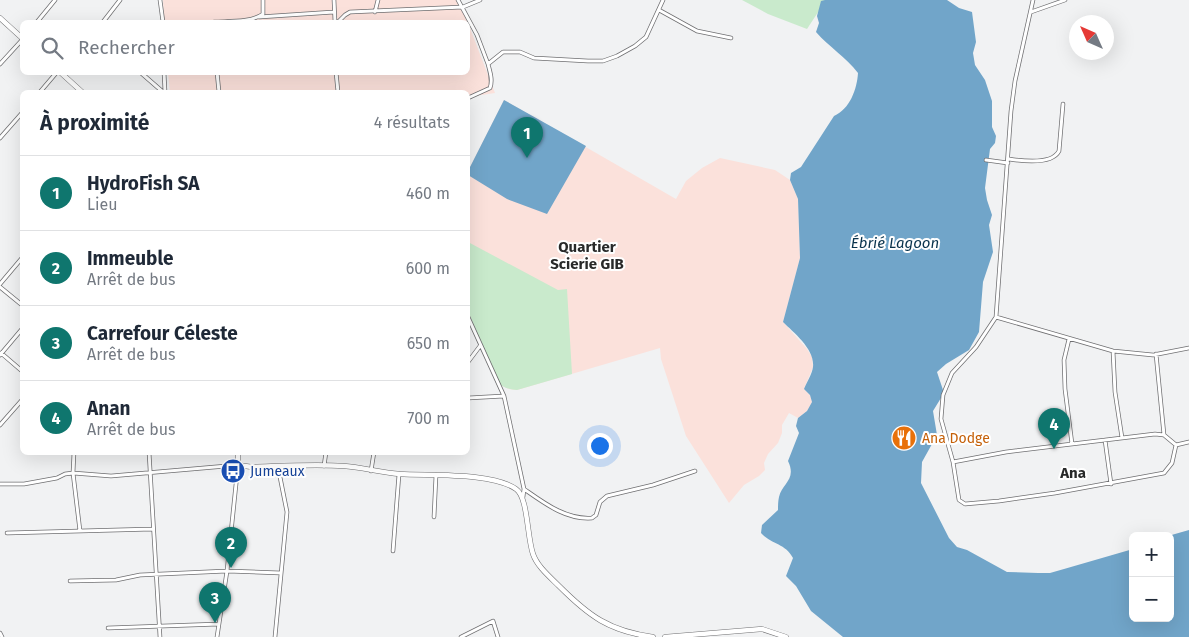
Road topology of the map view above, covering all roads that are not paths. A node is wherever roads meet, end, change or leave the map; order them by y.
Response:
1 (54, 0) edge
2 (120, 0) edge
3 (160, 0) edge
4 (263, 0) edge
5 (334, 0) edge
6 (378, 0) edge
7 (458, 0) edge
8 (480, 0) edge
9 (663, 0) edge
10 (1033, 0) edge
11 (1065, 0) edge
12 (463, 7) junction
13 (659, 10) junction
14 (334, 12) junction
15 (375, 12) junction
16 (1031, 12) junction
17 (259, 17) junction
18 (0, 18) edge
19 (39, 20) edge
20 (105, 20) edge
21 (163, 20) edge
22 (250, 20) edge
23 (336, 20) edge
24 (339, 20) edge
25 (470, 20) edge
26 (470, 21) edge
27 (20, 37) edge
28 (731, 38) dead end
29 (20, 41) edge
30 (0, 64) edge
31 (488, 64) junction
32 (55, 75) edge
33 (62, 75) edge
34 (144, 75) edge
35 (164, 75) edge
36 (217, 75) edge
37 (336, 75) edge
38 (42, 90) edge
39 (80, 90) edge
40 (162, 90) edge
41 (164, 90) edge
42 (219, 90) edge
43 (338, 90) edge
44 (470, 97) edge
45 (1063, 104) dead end
46 (20, 115) edge
47 (0, 138) edge
48 (986, 160) dead end
49 (1008, 161) junction
50 (20, 261) edge
51 (0, 286) edge
52 (20, 304) edge
53 (996, 317) junction
54 (470, 322) edge
55 (20, 331) edge
56 (1069, 339) junction
57 (480, 346) junction
58 (1189, 348) edge
59 (1113, 351) junction
60 (1, 354) edge
61 (1156, 354) junction
62 (470, 359) edge
63 (20, 369) edge
64 (504, 396) junction
65 (470, 398) edge
66 (20, 402) edge
67 (0, 425) edge
68 (1164, 436) junction
69 (1122, 438) junction
70 (1104, 440) junction
71 (1189, 442) edge
72 (1072, 444) junction
73 (1176, 445) junction
74 (74, 455) edge
75 (149, 455) edge
76 (238, 455) edge
77 (326, 455) edge
78 (374, 455) edge
79 (953, 462) junction
80 (238, 465) junction
81 (324, 466) junction
82 (278, 467) junction
83 (371, 471) junction
84 (695, 471) dead end
85 (73, 472) junction
86 (151, 472) junction
87 (398, 474) junction
88 (436, 475) junction
89 (0, 484) edge
90 (1111, 484) junction
91 (524, 489) junction
92 (522, 497) junction
93 (434, 517) dead end
94 (153, 529) junction
95 (80, 531) junction
96 (7, 533) dead end
97 (393, 551) dead end
98 (227, 571) junction
99 (281, 573) junction
100 (156, 575) junction
101 (70, 581) dead end
102 (219, 624) junction
103 (160, 625) junction
104 (108, 628) dead end
105 (471, 632) junction
106 (0, 633) edge
107 (2, 637) edge
108 (160, 637) edge
109 (217, 637) edge
110 (275, 637) edge
111 (461, 637) edge
112 (473, 637) edge
113 (498, 637) edge
114 (653, 637) edge
115 (665, 637) edge
116 (786, 637) edge

1 - 19 street
2 - 20 street
3 - 21 street
4 - 17 street
5 - 14 street
6 - 15 street
7 - 12 street
8 - 12 street
9 - 13 street
10 - 16 street
11 - 16 street
12 - 15 street
12 - 25 street
13 - 28 street
13 - 31 street
14 - 17 street
14 - 23 street
15 - 24 street
16 - 49 street
17 - 22 street
18 - 27 street
26 - 31 street
29 - 30 street
31 - 44 street
32 - 38 street
33 - 39 street
34 - 40 street
35 - 41 street
36 - 42 street
37 - 43 street
45 - 49 street
46 - 47 street
48 - 49 street
49 - 53 street
50 - 51 street
51 - 52 street
53 - 56 street
53 - 79 street
54 - 57 street
55 - 60 street
56 - 59 street
56 - 72 street
57 - 62 street
57 - 64 street
58 - 61 street
59 - 61 street
59 - 69 street
60 - 63 street
61 - 68 street
64 - 65 street
64 - 91 street
66 - 67 street
68 - 69 street
68 - 73 street
69 - 70 street
70 - 72 street
70 - 90 street
71 - 73 street
72 - 79 street
73 - 90 street
74 - 85 street
75 - 86 street
76 - 80 street
77 - 81 street
78 - 83 street
79 - 90 street
80 - 82 street
80 - 86 street
80 - 98 street
81 - 82 street
81 - 83 street
82 - 99 street
83 - 87 street
84 - 91 street
85 - 86 street
85 - 89 street
85 - 95 street
86 - 94 street
87 - 88 street
87 - 97 street
88 - 92 street
88 - 93 street
91 - 92 street
92 - 114 street
94 - 95 street
94 - 100 street
95 - 96 street
98 - 99 street
98 - 100 street
98 - 102 street
99 - 110 street
100 - 101 street
100 - 103 street
102 - 103 street
102 - 109 street
103 - 104 street
103 - 108 street
105 - 111 street
105 - 112 street
105 - 113 street
106 - 107 street
115 - 116 street

